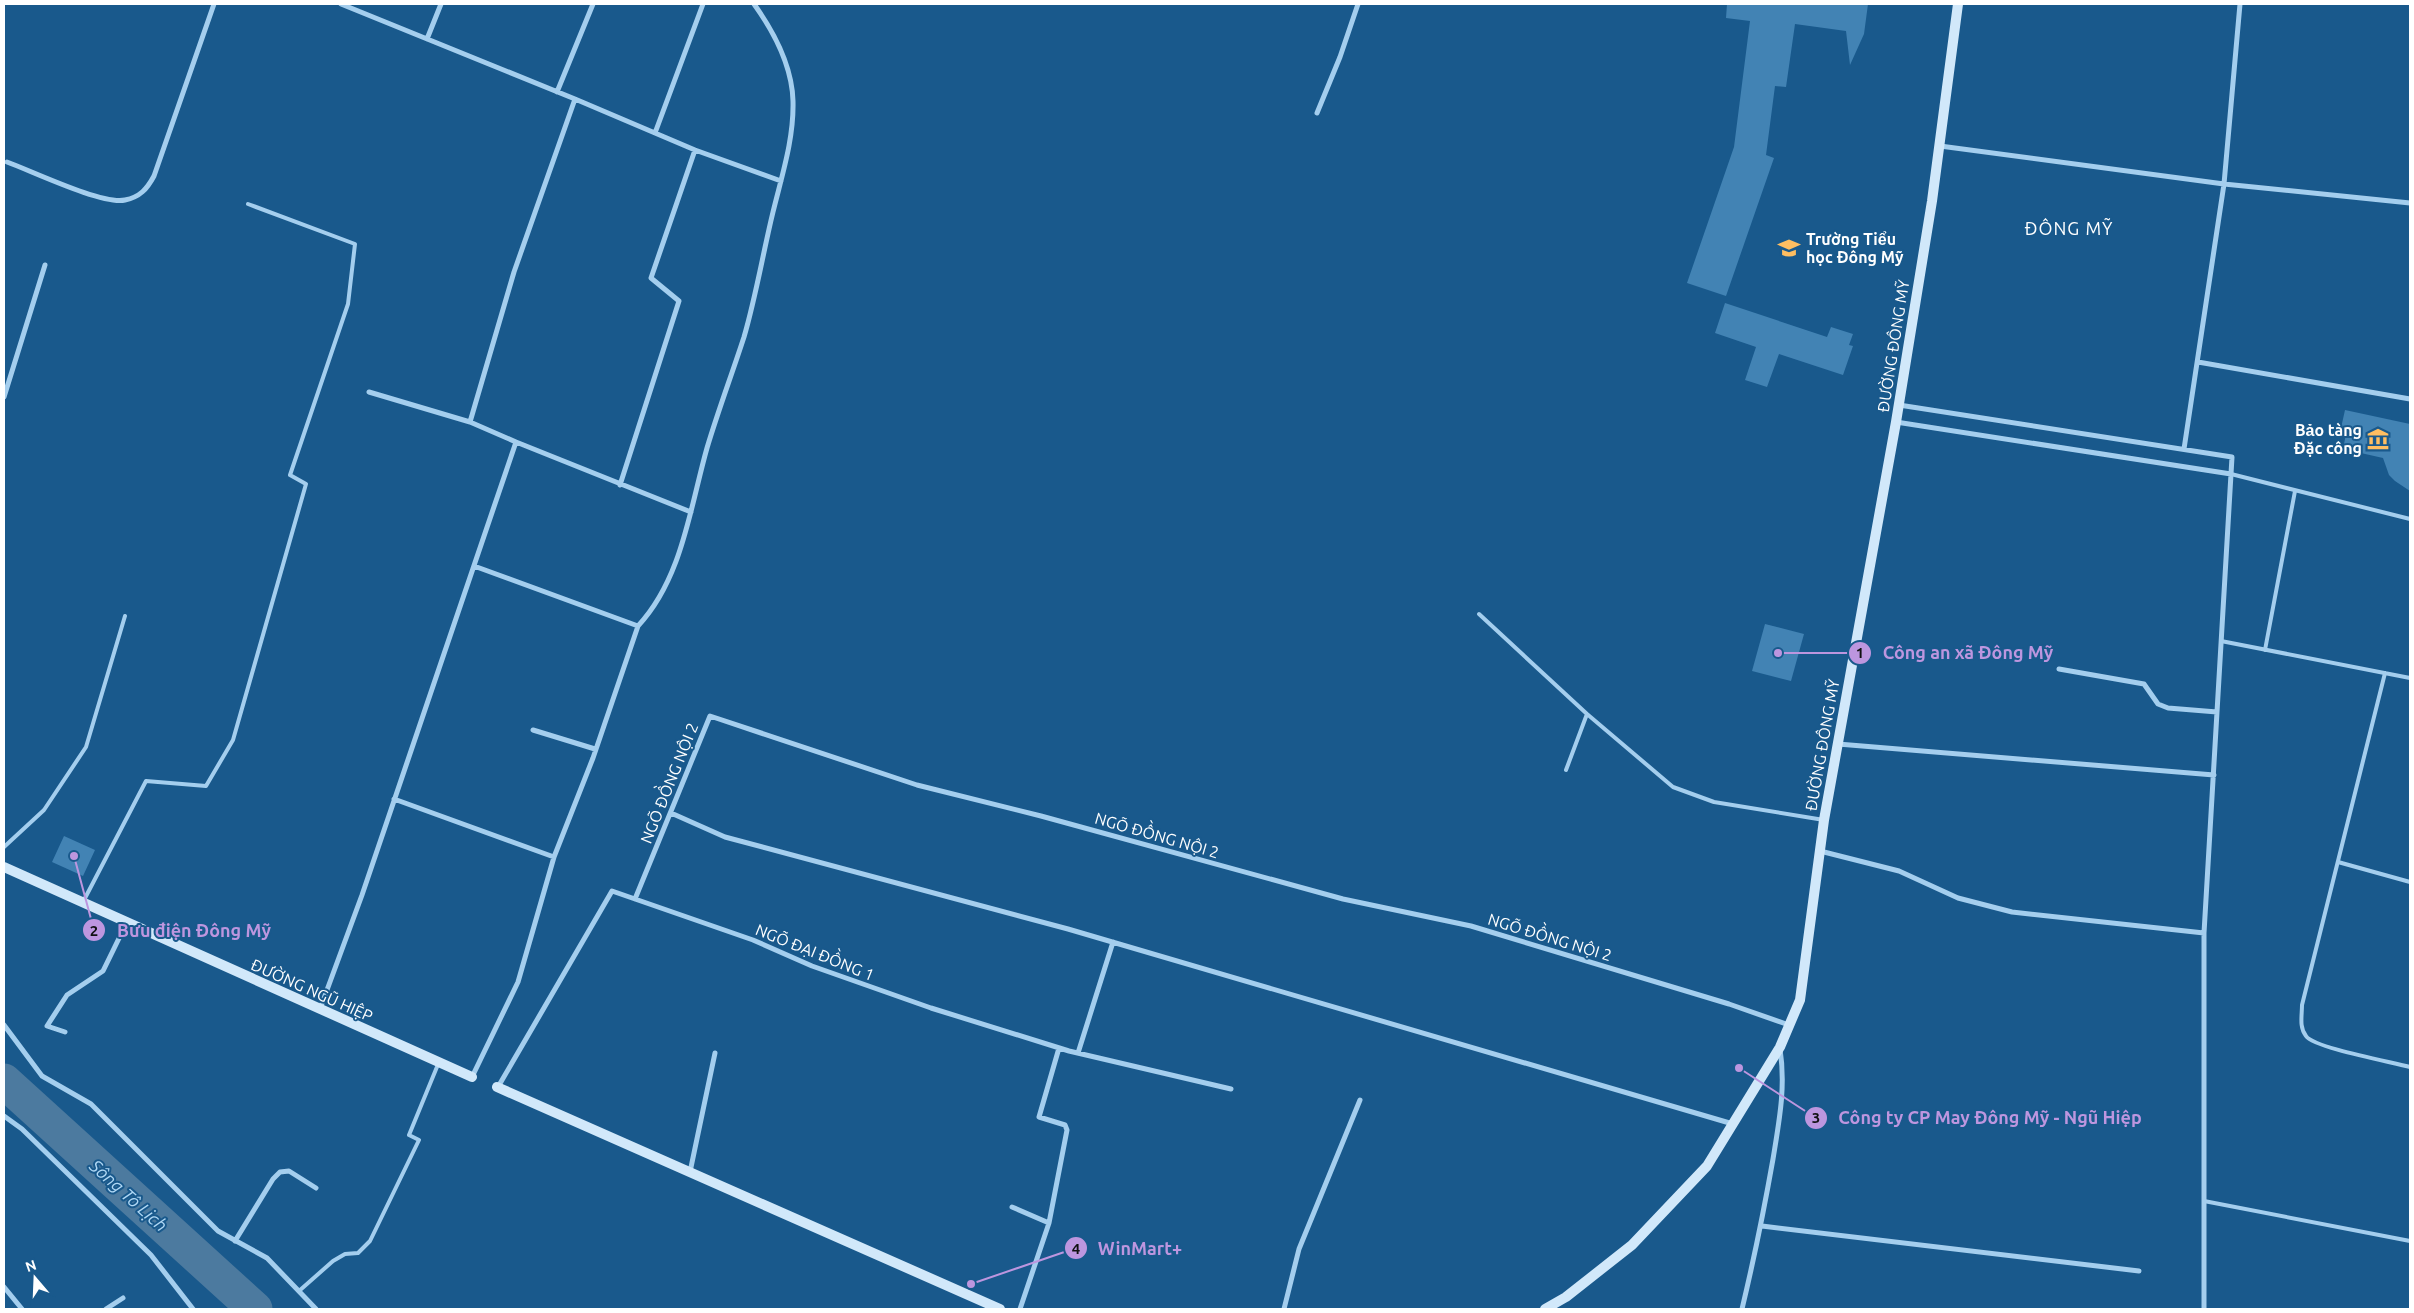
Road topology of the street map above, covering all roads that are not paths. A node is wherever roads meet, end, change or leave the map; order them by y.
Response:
1 (214, 4) edge
2 (342, 4) edge
3 (441, 4) edge
4 (593, 4) edge
5 (703, 4) edge
6 (754, 4) edge
7 (1358, 4) edge
8 (1958, 4) edge
9 (2240, 4) edge
10 (427, 39) junction
11 (557, 92) junction
12 (575, 99) junction
13 (1317, 113) dead end
14 (654, 133) junction
15 (1940, 146) junction
16 (696, 150) junction
17 (5, 161) edge
18 (4, 168) edge
19 (781, 181) junction
20 (2224, 184) junction
21 (2410, 203) edge
22 (248, 204) dead end
23 (45, 265) dead end
24 (2198, 362) junction
25 (369, 392) dead end
26 (4, 397) edge
27 (2410, 399) edge
28 (1899, 405) junction
29 (470, 422) junction
30 (1896, 422) junction
31 (516, 442) junction
32 (2184, 449) junction
33 (2231, 474) junction
34 (620, 485) junction
35 (2295, 491) junction
36 (691, 512) junction
37 (2410, 519) edge
38 (474, 566) junction
39 (1479, 614) dead end
40 (125, 616) dead end
41 (638, 626) junction
42 (2222, 641) junction
43 (2264, 650) junction
44 (2059, 669) dead end
45 (2385, 672) junction
46 (2410, 678) edge
47 (2217, 712) junction
48 (1586, 714) junction
49 (533, 730) dead end
50 (1838, 744) junction
51 (596, 749) junction
52 (1566, 770) dead end
53 (2214, 774) junction
54 (394, 799) junction
55 (671, 813) junction
56 (1824, 820) junction
57 (4, 847) edge
58 (1820, 851) junction
59 (554, 857) junction
60 (2338, 862) junction
61 (4, 867) edge
62 (2410, 882) edge
63 (635, 899) junction
64 (82, 904) junction
65 (126, 924) junction
66 (2204, 933) junction
67 (1113, 942) junction
68 (320, 1010) junction
69 (1789, 1025) junction
70 (4, 1026) edge
71 (65, 1032) dead end
72 (1780, 1047) junction
73 (1059, 1048) junction
74 (715, 1053) dead end
75 (1078, 1053) junction
76 (439, 1062) junction
77 (2410, 1067) edge
78 (472, 1077) joint
79 (498, 1087) joint
80 (1230, 1089) dead end
81 (1360, 1100) dead end
82 (4, 1116) edge
83 (1733, 1124) junction
84 (690, 1172) junction
85 (316, 1188) dead end
86 (2204, 1201) junction
87 (1012, 1207) dead end
88 (1049, 1223) junction
89 (1762, 1226) junction
90 (235, 1241) junction
91 (2410, 1241) edge
92 (2139, 1271) dead end
93 (4, 1287) edge
94 (299, 1291) junction
95 (123, 1298) dead end
96 (22, 1309) edge
97 (106, 1309) edge
98 (193, 1309) edge
99 (316, 1309) edge
100 (1000, 1309) edge
101 (1020, 1309) edge
102 (1284, 1309) edge
103 (1545, 1309) edge
104 (1742, 1309) edge
105 (2204, 1309) edge

1 - 17 street
2 - 10 street
3 - 10 street
4 - 11 street
5 - 14 street
6 - 19 street
7 - 13 street
8 - 15 street, ĐƯỜNG ĐÔNG MỸ
9 - 20 street
10 - 11 street
11 - 12 street
12 - 14 street
12 - 29 street
14 - 16 street
15 - 20 street
15 - 28 street, ĐƯỜNG ĐÔNG MỸ
16 - 19 street
16 - 34 street
17 - 18 street
19 - 36 street
20 - 21 street
20 - 24 street
22 - 64 lane
23 - 26 street
24 - 27 street
24 - 32 street
25 - 29 street
28 - 30 street, ĐƯỜNG ĐÔNG MỸ
28 - 32 street
29 - 31 street
30 - 33 street
30 - 50 street, ĐƯỜNG ĐÔNG MỸ
31 - 34 street
31 - 38 street
32 - 33 street
33 - 35 lane
33 - 42 street
34 - 36 street
35 - 37 lane
35 - 43 lane
36 - 41 street
38 - 41 street
38 - 54 street
39 - 48 lane
40 - 57 lane
41 - 51 street
42 - 43 lane
42 - 47 street
43 - 45 lane
44 - 47 street
45 - 46 lane
45 - 60 lane
47 - 53 street
48 - 52 lane
48 - 56 lane
49 - 51 street
50 - 53 street
50 - 56 street, ĐƯỜNG ĐÔNG MỸ
51 - 59 street
53 - 66 street
54 - 59 street
54 - 68 street
55 - 63 street, NGÕ ĐỒNG NỘI 2
55 - 67 street
55 - 69 street, NGÕ ĐỒNG NỘI 2
56 - 58 street, ĐƯỜNG ĐÔNG MỸ
58 - 66 street
58 - 69 street, ĐƯỜNG ĐÔNG MỸ
59 - 78 street
60 - 62 lane
60 - 77 lane
61 - 64 street, ĐƯỜNG NGŨ HIỆP
63 - 73 street, NGÕ ĐẠI ĐỒNG 1
63 - 79 street, NGÕ ĐẠI ĐỒNG 1
64 - 65 street, ĐƯỜNG NGŨ HIỆP
65 - 68 street, ĐƯỜNG NGŨ HIỆP
65 - 71 street
66 - 86 street
67 - 75 street
67 - 83 street
68 - 76 street, ĐƯỜNG NGŨ HIỆP
69 - 72 street, ĐƯỜNG ĐÔNG MỸ
70 - 90 street
72 - 83 street, ĐƯỜNG ĐÔNG MỸ
72 - 89 street
73 - 75 street, NGÕ ĐẠI ĐỒNG 1
73 - 88 street
74 - 84 street
75 - 80 street, NGÕ ĐẠI ĐỒNG 1
76 - 78 street, ĐƯỜNG NGŨ HIỆP
76 - 94 lane
79 - 84 street
81 - 102 street
82 - 98 street
83 - 103 street, ĐƯỜNG ĐÔNG MỸ
84 - 100 street
85 - 90 street
86 - 91 lane
86 - 105 street
87 - 88 street
88 - 101 street
89 - 92 street
89 - 104 street
90 - 94 street
93 - 96 street
94 - 99 street
95 - 97 street

